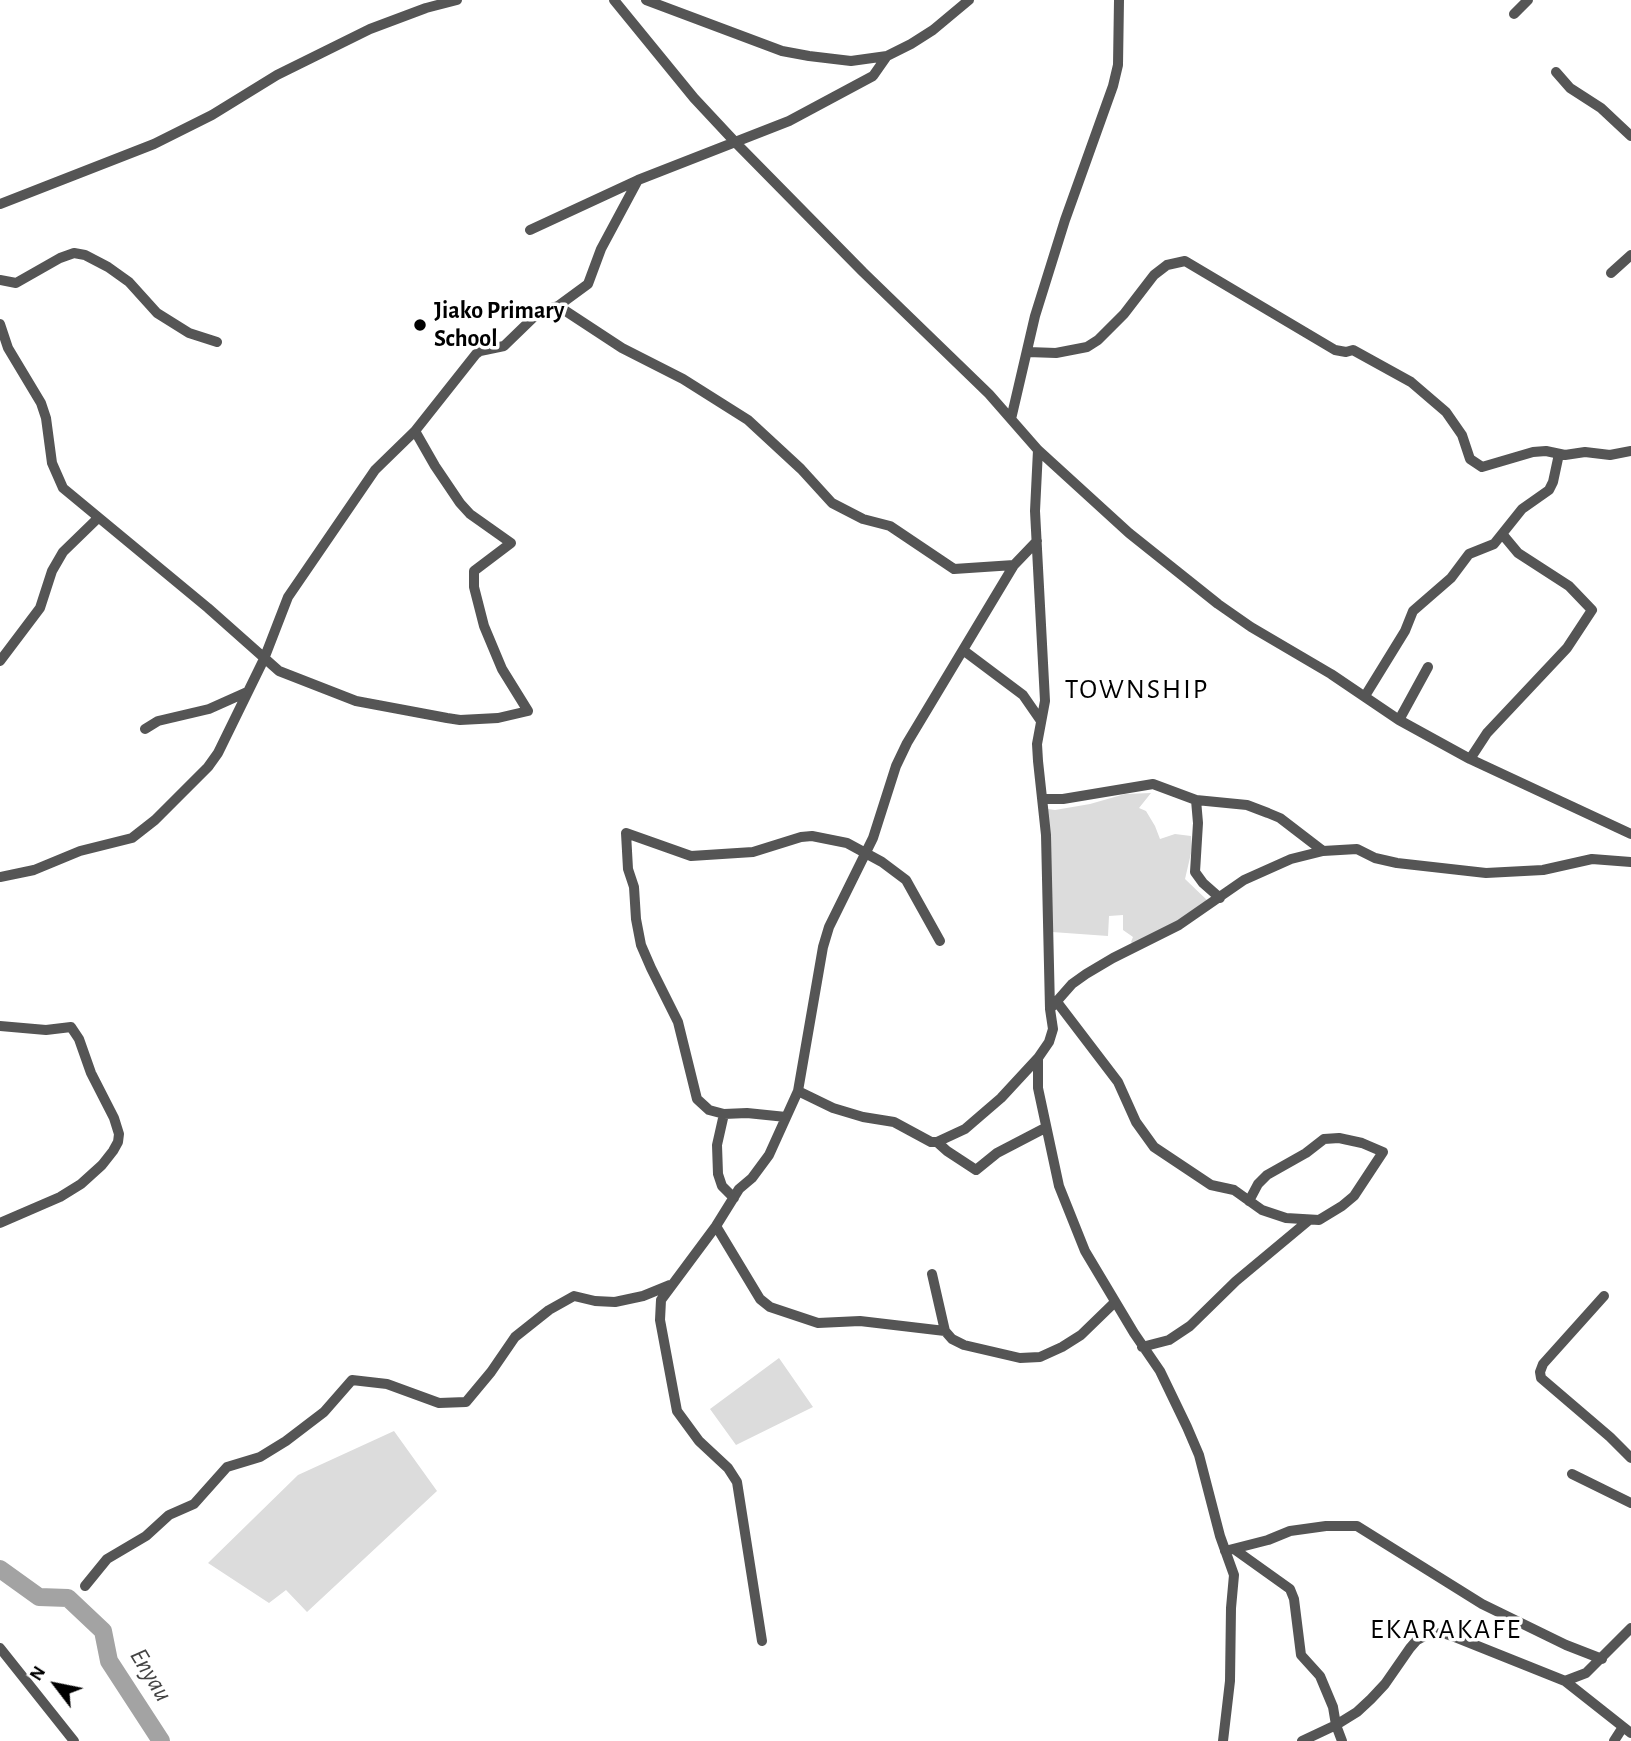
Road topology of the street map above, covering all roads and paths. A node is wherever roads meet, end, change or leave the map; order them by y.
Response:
1 (457, 0) edge
2 (614, 0) edge
3 (646, 0) edge
4 (970, 0) edge
5 (1119, 0) edge
6 (1528, 0) edge
7 (1514, 14) dead end
8 (887, 56) junction
9 (1556, 72) dead end
10 (1631, 135) edge
11 (736, 143) junction
12 (638, 180) junction
13 (0, 204) edge
14 (530, 230) dead end
15 (1631, 255) edge
16 (1611, 273) dead end
17 (0, 280) edge
18 (558, 306) junction
19 (0, 324) edge
20 (217, 342) dead end
21 (1028, 352) junction
22 (1011, 419) junction
23 (415, 431) junction
24 (1038, 450) junction
25 (1631, 451) edge
26 (1559, 454) junction
27 (98, 518) junction
28 (1503, 535) junction
29 (1037, 541) junction
30 (1014, 565) junction
31 (963, 650) junction
32 (264, 659) junction
33 (0, 661) edge
34 (1428, 667) dead end
35 (247, 692) junction
36 (1365, 696) junction
37 (1399, 720) junction
38 (1041, 721) junction
39 (145, 729) dead end
40 (1470, 759) junction
41 (1043, 799) junction
42 (1196, 800) junction
43 (1631, 834) edge
44 (1323, 851) junction
45 (866, 852) junction
46 (1631, 862) edge
47 (0, 877) edge
48 (1220, 898) junction
49 (940, 941) dead end
50 (1054, 1005) junction
51 (0, 1026) edge
52 (1038, 1058) junction
53 (797, 1091) junction
54 (724, 1114) junction
55 (786, 1117) junction
56 (1045, 1128) junction
57 (937, 1142) junction
58 (734, 1198) junction
59 (1249, 1200) junction
60 (1308, 1221) junction
61 (0, 1223) edge
62 (716, 1226) junction
63 (932, 1274) dead end
64 (671, 1285) junction
65 (1604, 1296) dead end
66 (1115, 1302) junction
67 (945, 1331) junction
68 (1142, 1347) junction
69 (1631, 1458) edge
70 (1572, 1474) dead end
71 (1631, 1503) edge
72 (1230, 1550) junction
73 (85, 1586) dead end
74 (1631, 1628) edge
75 (762, 1641) dead end
76 (0, 1648) edge
77 (1602, 1659) junction
78 (1565, 1681) junction
79 (1336, 1725) junction
80 (1627, 1730) edge
81 (74, 1741) edge
82 (1223, 1741) edge
83 (1302, 1741) edge
84 (1342, 1741) edge
85 (1614, 1741) edge

1 - 13 street
2 - 11 street
3 - 8 street
4 - 8 street
5 - 21 street
6 - 7 street
8 - 11 street
9 - 10 street
11 - 12 street
11 - 22 street
12 - 14 street
12 - 18 street
15 - 16 street
17 - 20 street
18 - 23 street
18 - 30 street
19 - 27 street
21 - 22 street
21 - 26 street
22 - 24 street
23 - 32 street
23 - 32 street
24 - 29 street
24 - 36 street
25 - 26 street
26 - 28 street
27 - 32 street
27 - 33 street
28 - 36 street
28 - 40 street
29 - 30 street
29 - 38 street
30 - 31 street
31 - 38 street
31 - 45 street
32 - 35 street
34 - 37 street
35 - 39 street
35 - 47 street
36 - 37 street
37 - 40 street
38 - 41 street
40 - 43 street
41 - 42 street
41 - 50 street
42 - 44 street
42 - 48 street
44 - 46 street
44 - 48 street
45 - 49 street
45 - 53 street
45 - 54 street
48 - 50 street
50 - 52 street
50 - 59 street
51 - 61 street
52 - 56 street
52 - 57 street
53 - 55 street
53 - 57 street
54 - 55 street
54 - 58 street
55 - 58 street
56 - 57 street
56 - 66 street
58 - 62 street
59 - 60 street
59 - 60 street
60 - 68 street
62 - 64 street
62 - 67 street
63 - 67 street
64 - 73 street
64 - 75 street
65 - 69 street
66 - 67 street
66 - 68 street
68 - 72 street
70 - 71 street
72 - 77 street
72 - 79 street
72 - 82 street
74 - 77 street
76 - 81 street
77 - 78 street
78 - 79 street
78 - 80 street
79 - 83 street
79 - 84 street
80 - 85 street

